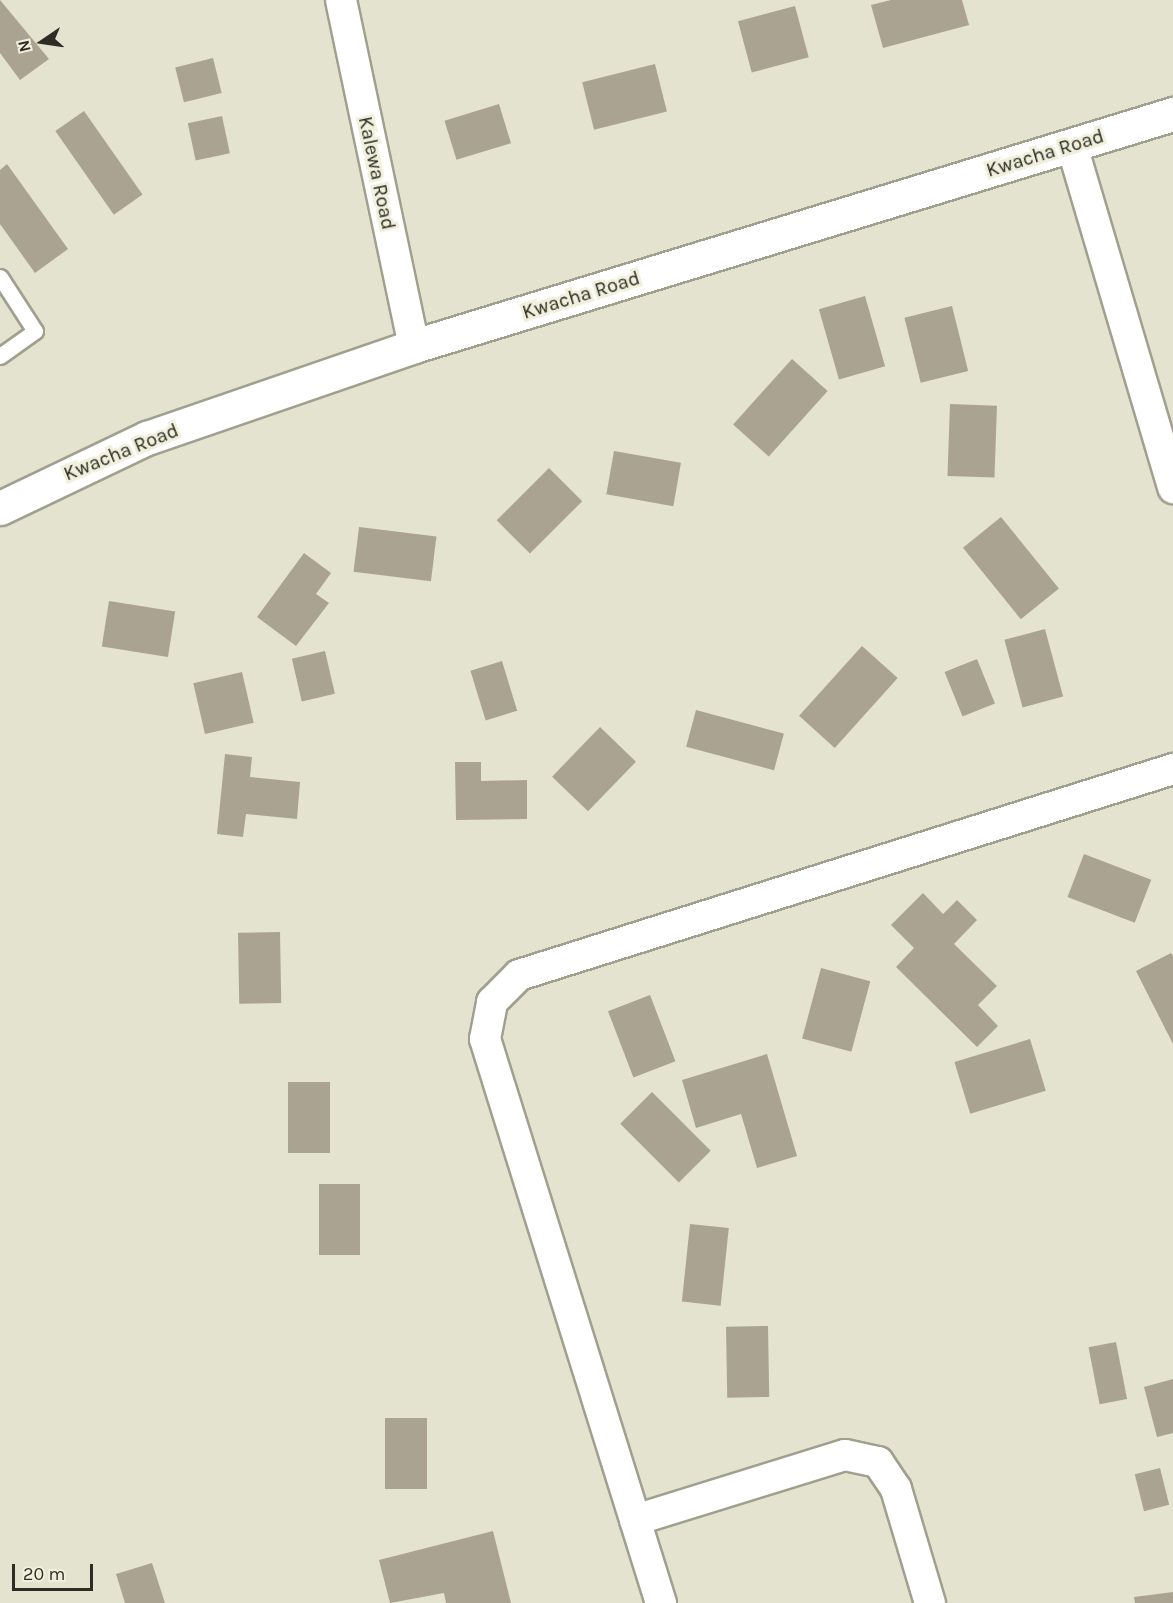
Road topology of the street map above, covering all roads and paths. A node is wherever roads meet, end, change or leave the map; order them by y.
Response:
1 (341, 0) edge
2 (1173, 114) edge
3 (1072, 146) junction
4 (0, 277) edge
5 (414, 346) junction
6 (0, 356) edge
7 (1173, 488) edge
8 (0, 508) edge
9 (1173, 769) edge
10 (635, 1520) junction
11 (661, 1603) edge
12 (930, 1603) edge

1 - 5 street, Kalewa Road
2 - 3 main road, Kwacha Road
3 - 5 main road, Kwacha Road
3 - 7 street
4 - 6 lane
5 - 8 main road, Kwacha Road
9 - 10 street
10 - 11 street
10 - 12 street

